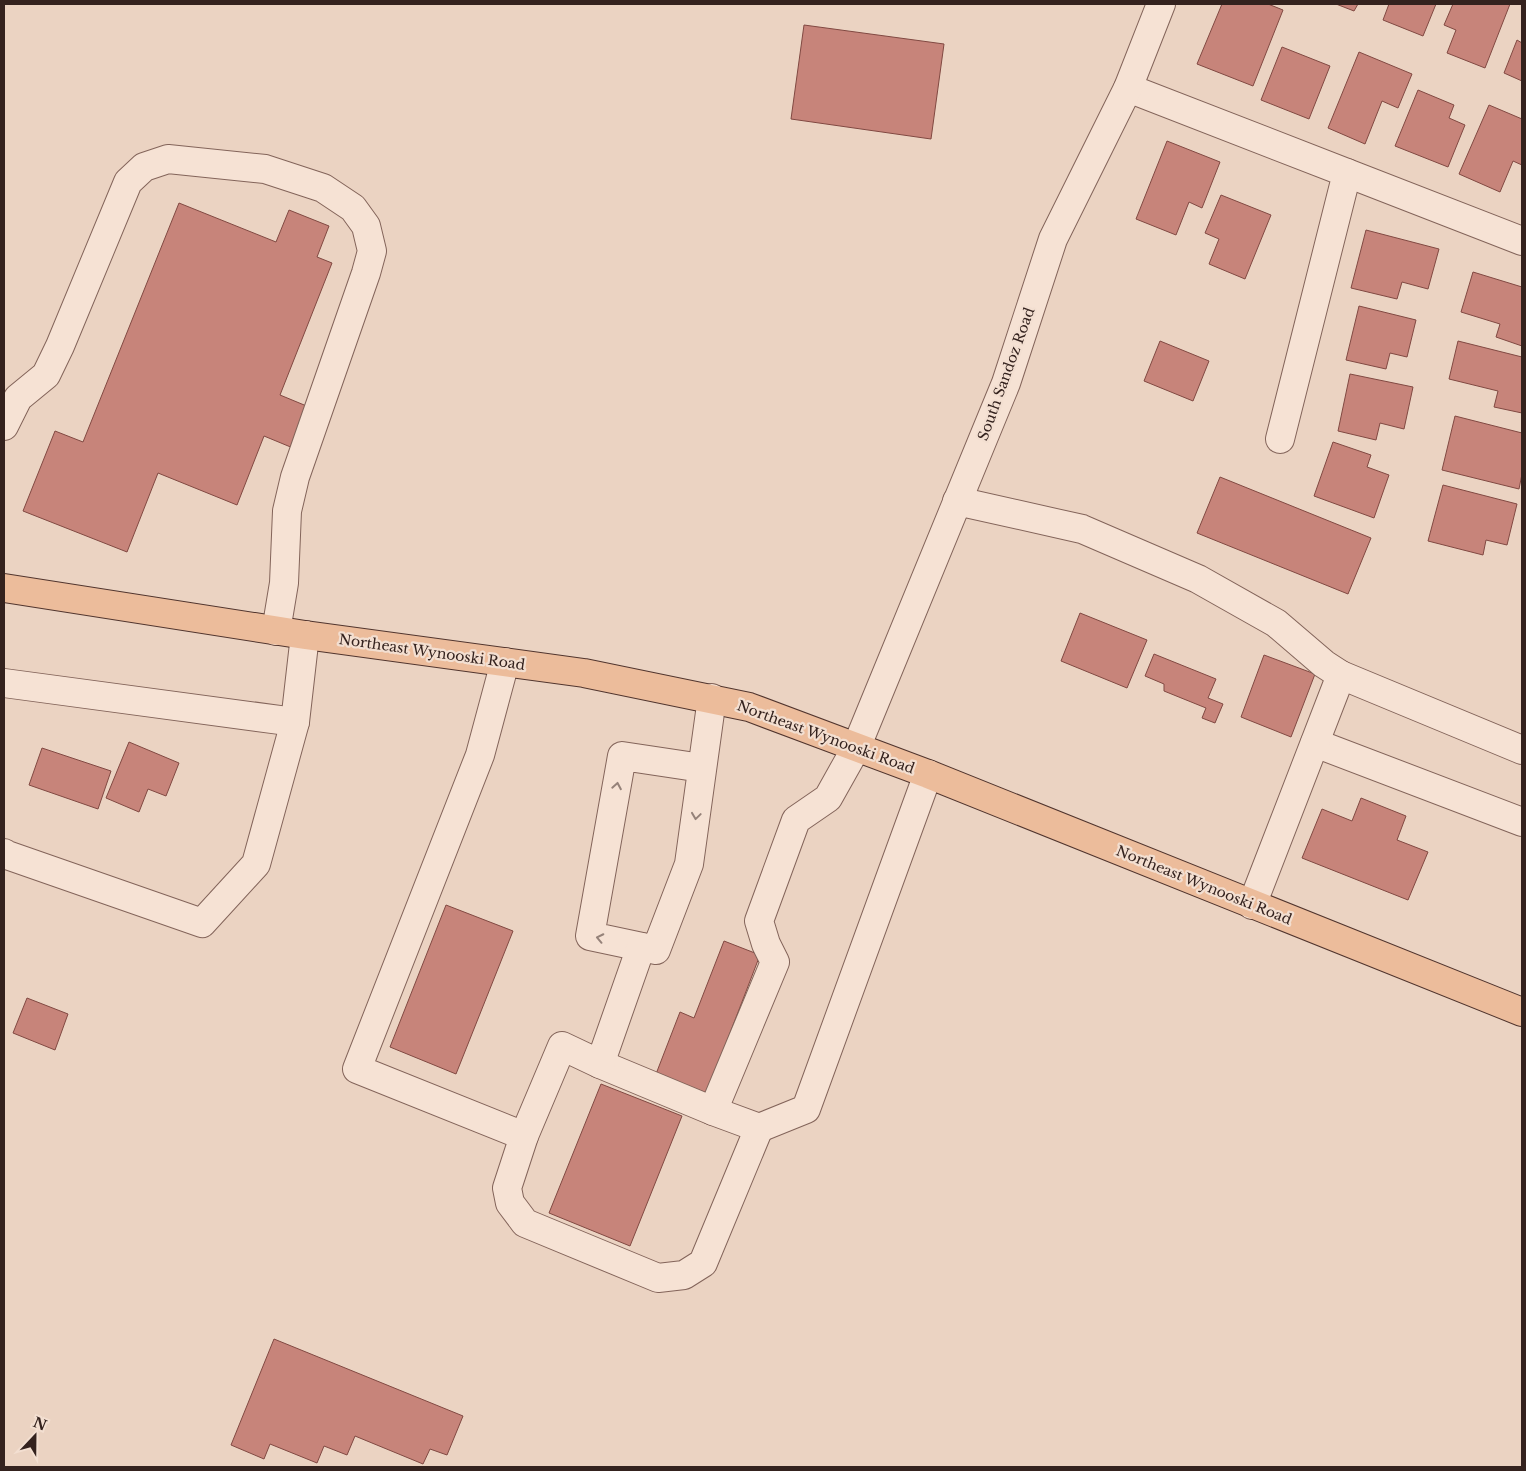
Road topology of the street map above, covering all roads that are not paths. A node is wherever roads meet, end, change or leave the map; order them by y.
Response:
1 (1161, 4) edge
2 (1128, 88) junction
3 (1346, 173) junction
4 (1522, 241) edge
5 (4, 426) edge
6 (1280, 439) dead end
7 (957, 500) junction
8 (4, 588) edge
9 (276, 631) junction
10 (306, 635) junction
11 (506, 662) junction
12 (1341, 675) junction
13 (4, 683) edge
14 (712, 698) junction
15 (294, 722) junction
16 (1315, 743) junction
17 (856, 748) junction
18 (1522, 750) edge
19 (702, 768) junction
20 (928, 774) junction
21 (1522, 822) edge
22 (4, 852) edge
23 (1252, 905) junction
24 (641, 947) junction
25 (1522, 1012) edge
26 (600, 1064) junction
27 (713, 1111) junction
28 (760, 1128) junction
29 (524, 1136) junction

1 - 2 street, South Sandoz Road
2 - 3 street
2 - 7 street, South Sandoz Road
3 - 4 street
3 - 6 street
5 - 9 street
7 - 12 street
7 - 17 street, South Sandoz Road
8 - 9 main road, Northeast Wynooski Road
9 - 10 main road, Northeast Wynooski Road
10 - 11 main road, Northeast Wynooski Road
10 - 15 street
11 - 14 main road, Northeast Wynooski Road
11 - 29 street
12 - 16 street
12 - 18 street
13 - 15 street
14 - 17 main road, Northeast Wynooski Road
14 - 19 street
15 - 22 street
16 - 21 street
16 - 23 street
17 - 20 main road, Northeast Wynooski Road
17 - 27 street, South Sandoz Road
19 -> 24 street
24 -> 19 street
20 - 23 main road, Northeast Wynooski Road
20 - 28 street
23 - 25 main road, Northeast Wynooski Road
24 - 26 street
26 - 27 street
26 - 29 street
27 - 28 street
28 - 29 street

